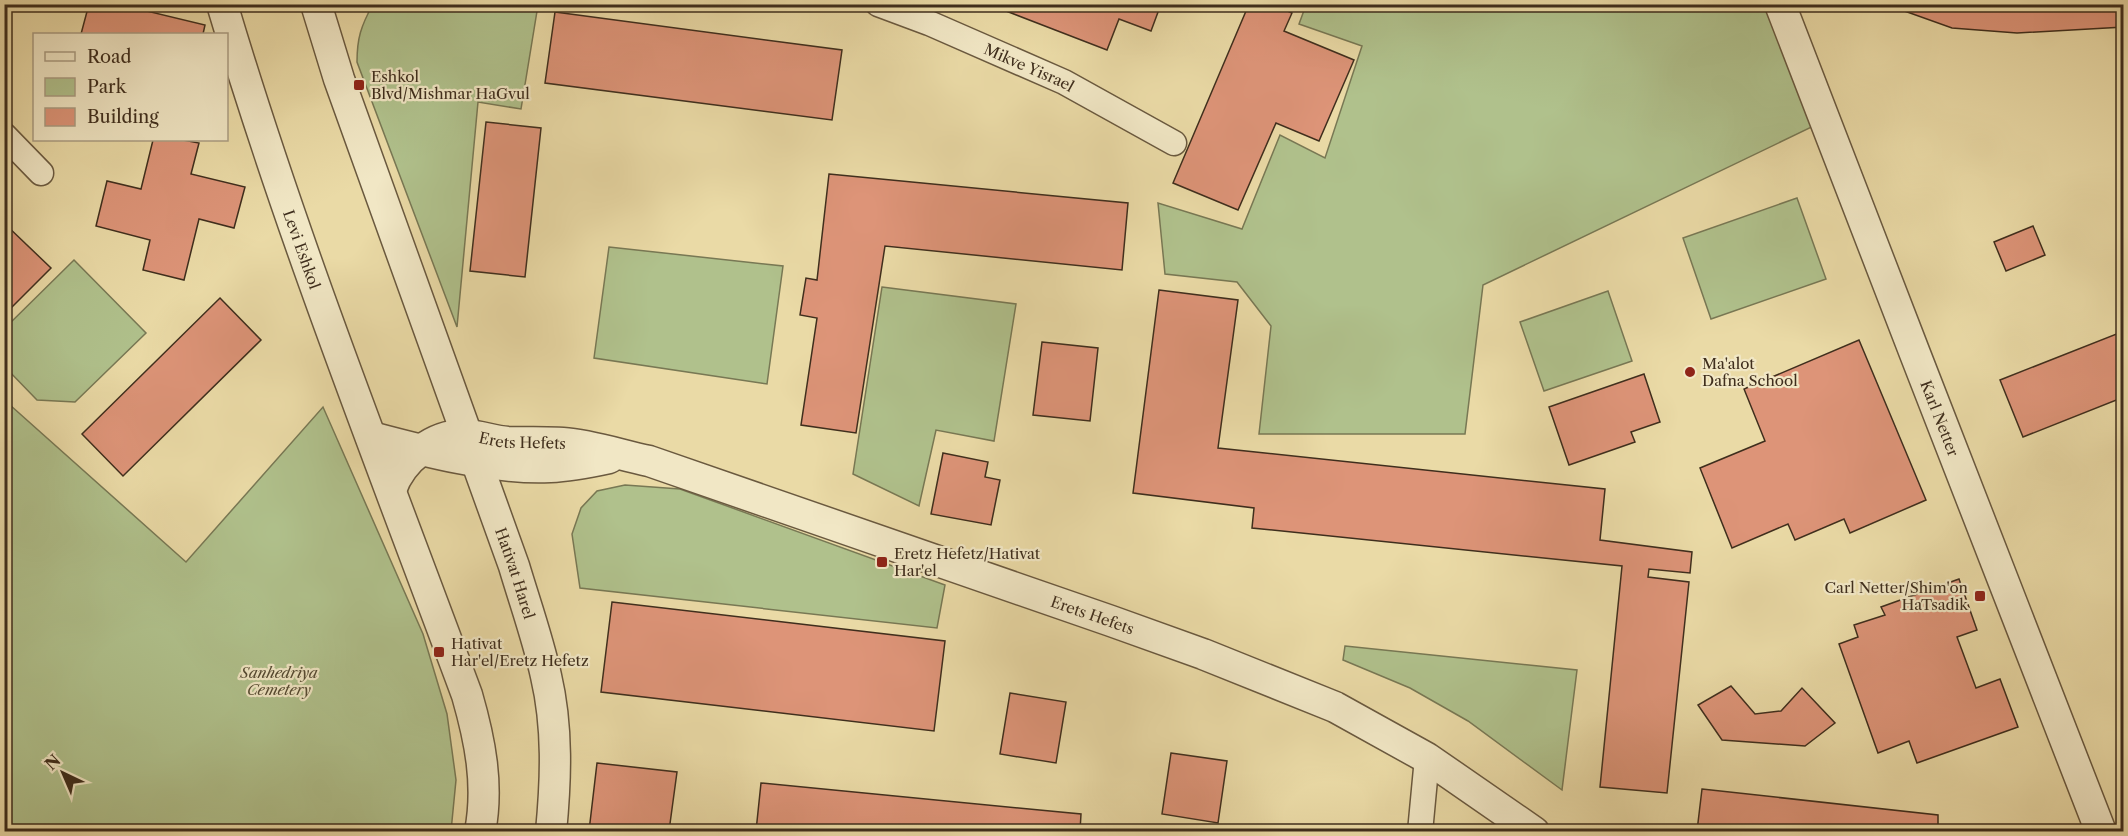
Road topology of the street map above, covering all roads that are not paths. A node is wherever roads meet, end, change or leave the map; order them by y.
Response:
1 (222, 4) edge
2 (316, 4) edge
3 (332, 4) edge
4 (878, 4) edge
5 (1780, 4) edge
6 (325, 37) junction
7 (4, 135) edge
8 (1174, 143) dead end
9 (41, 173) dead end
10 (371, 437) junction
11 (472, 448) junction
12 (422, 450) junction
13 (391, 490) junction
14 (1427, 758) junction
15 (480, 831) edge
16 (551, 831) edge
17 (1420, 831) edge
18 (1534, 831) edge
19 (2101, 831) edge

1 - 10 street, Levi Eshkol
2 - 6 street
3 - 6 street
4 - 8 street, Mikve Yisrael
5 - 19 street, Karl Netter
6 - 11 street
7 - 9 street
10 - 12 street
10 - 13 street, Levi Eshkol
11 - 12 street, Erets Hefets
11 - 14 street, Erets Hefets
11 - 16 street, Hativat Harel
12 - 13 street, Erets Hefets
13 - 15 street
14 - 17 street
14 - 18 street, Erets Hefets

